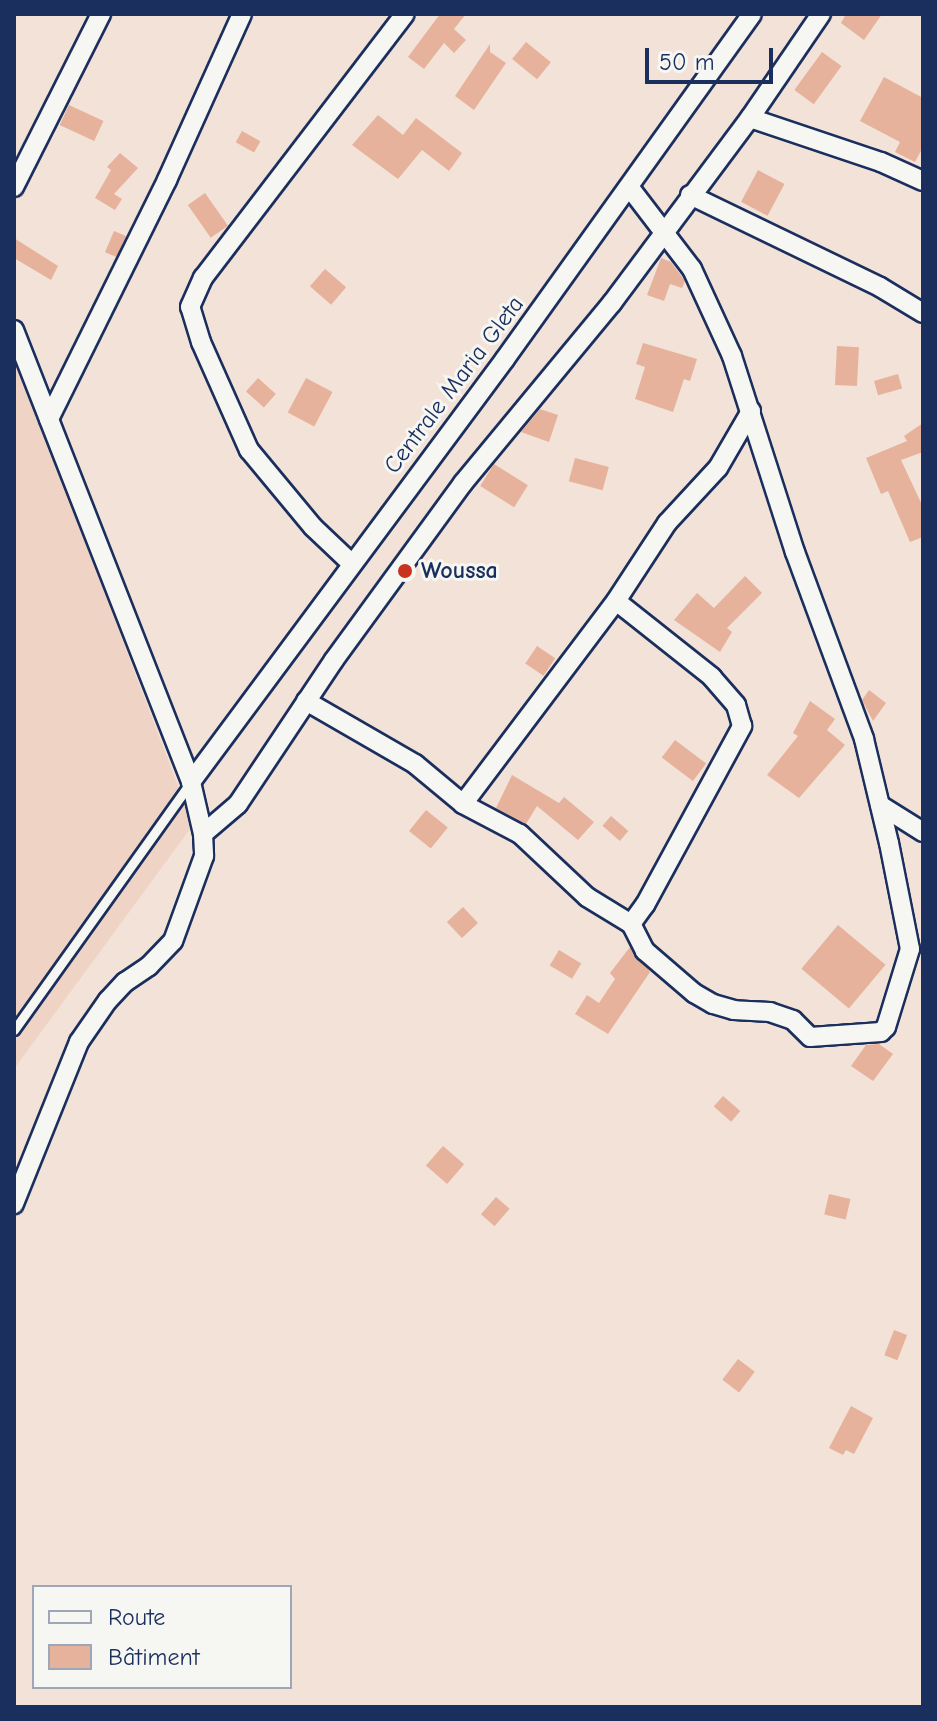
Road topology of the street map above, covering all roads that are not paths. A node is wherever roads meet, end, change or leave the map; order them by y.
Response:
1 (101, 14) edge
2 (242, 14) edge
3 (405, 14) edge
4 (752, 14) edge
5 (821, 14) edge
6 (750, 118) junction
7 (923, 181) edge
8 (14, 187) edge
9 (630, 188) junction
10 (690, 195) junction
11 (663, 229) junction
12 (923, 313) edge
13 (14, 330) edge
14 (751, 411) junction
15 (49, 419) junction
16 (351, 563) junction
17 (616, 601) junction
18 (306, 701) junction
19 (191, 782) junction
20 (463, 804) junction
21 (880, 805) junction
22 (923, 832) edge
23 (203, 834) junction
24 (631, 924) junction
25 (14, 1030) edge
26 (14, 1204) edge

1 - 8 street
2 - 15 street
3 - 16 street
4 - 9 street, Centrale Maria Gleta
5 - 6 street
6 - 7 street
6 - 10 street
9 - 11 street
9 - 16 street, Centrale Maria Gleta
10 - 11 street
10 - 12 street
11 - 14 street
11 - 18 street
13 - 15 street
14 - 17 street
14 - 21 street
15 - 19 street
16 - 19 street, Centrale Maria Gleta
17 - 20 street
17 - 24 street
18 - 20 street
18 - 23 street
19 - 23 street
19 - 25 lane
20 - 24 street
21 - 22 street
21 - 24 street
23 - 26 street

